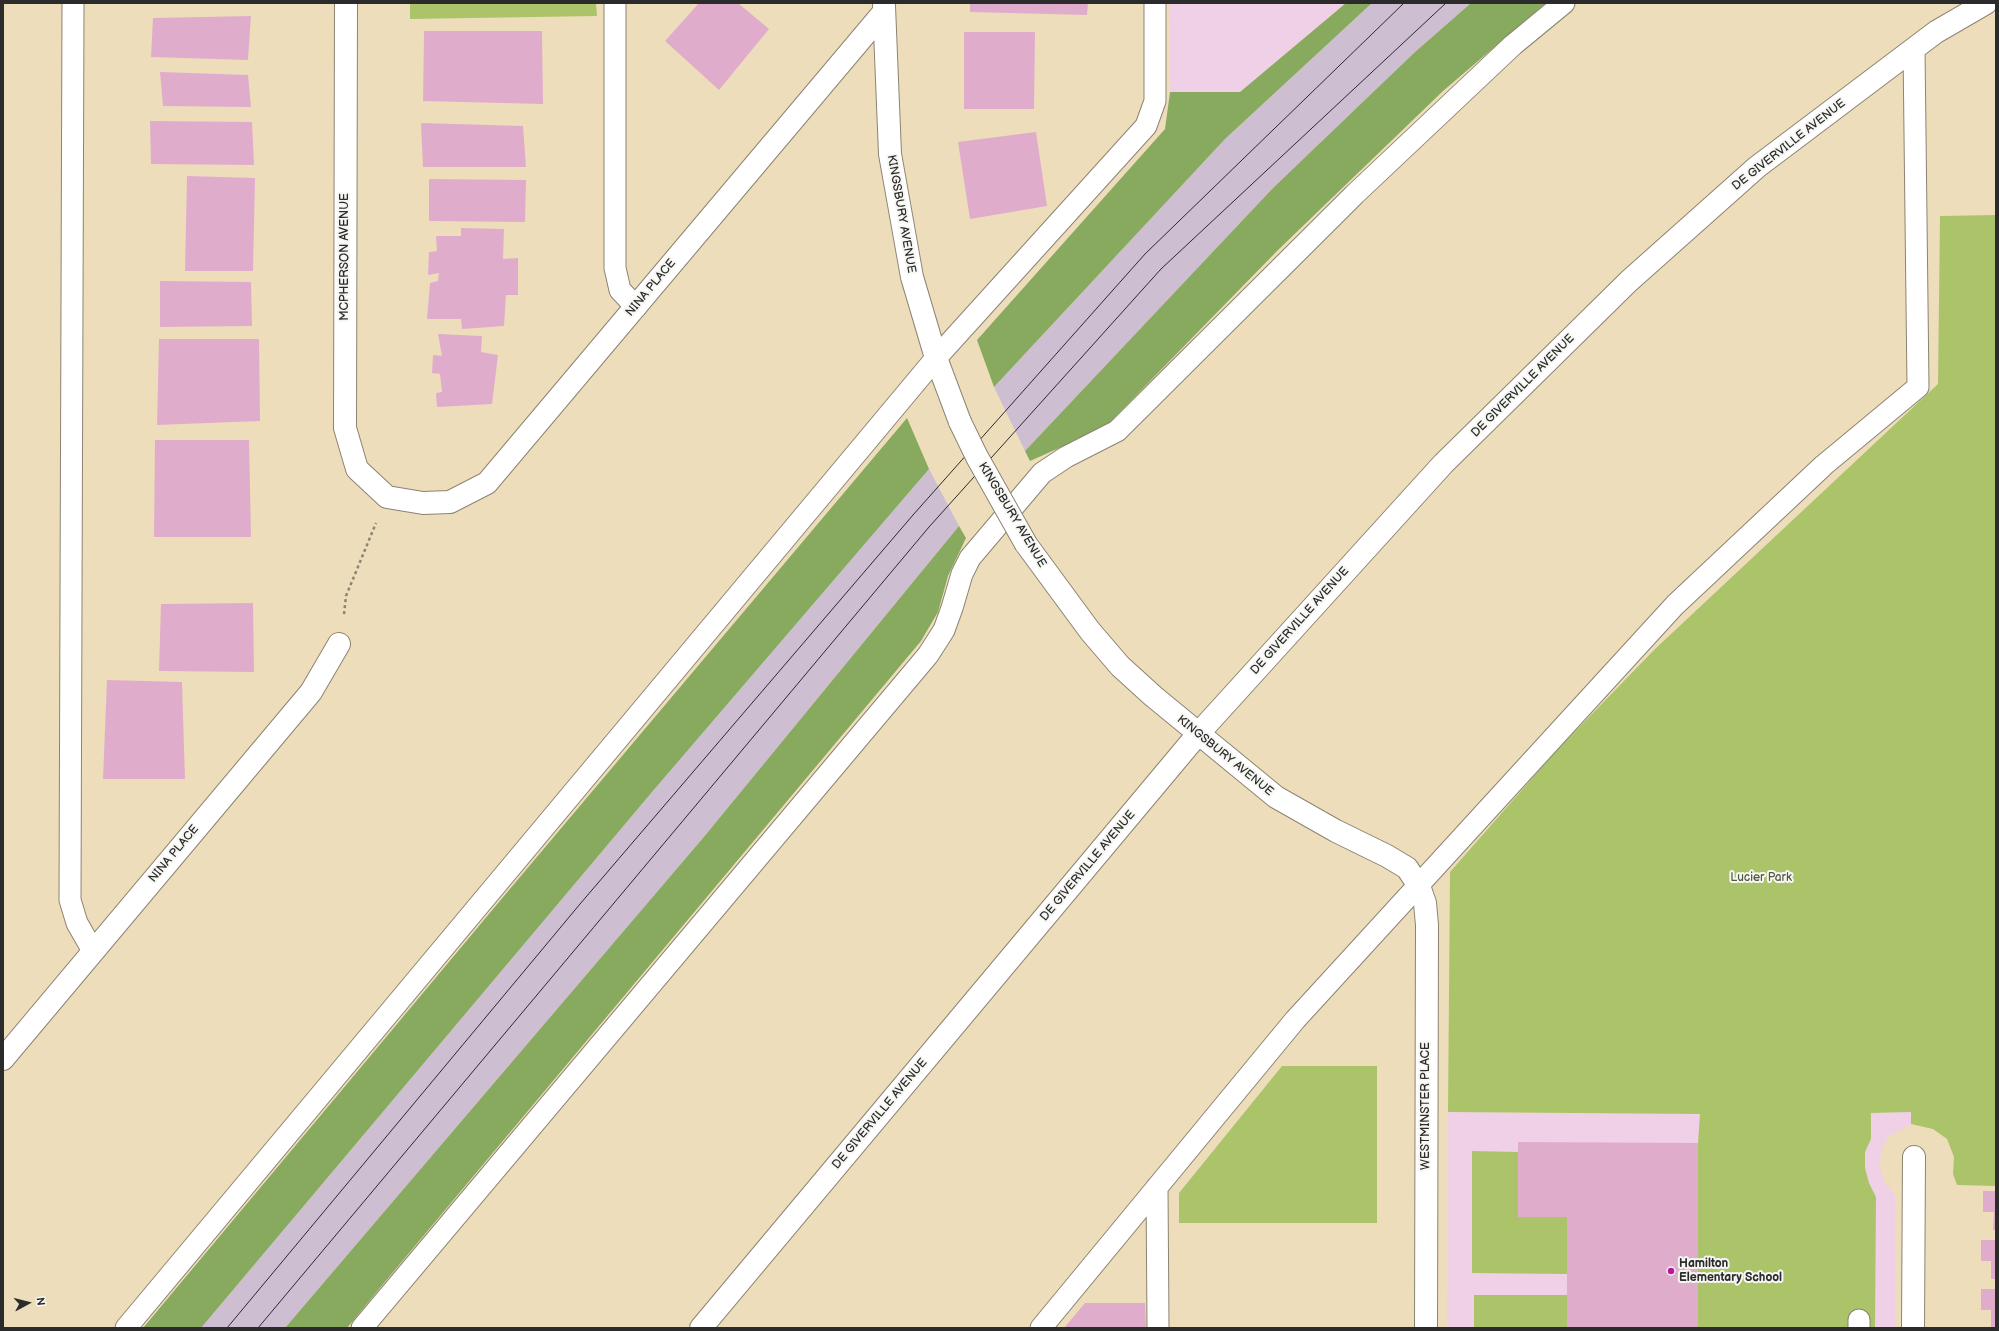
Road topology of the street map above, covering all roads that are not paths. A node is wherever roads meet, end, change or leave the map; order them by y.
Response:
1 (73, 3) edge
2 (346, 3) edge
3 (615, 3) edge
4 (1155, 3) edge
5 (1564, 3) edge
6 (1986, 3) edge
7 (884, 8) edge
8 (1914, 49) junction
9 (636, 307) junction
10 (936, 358) junction
11 (387, 497) joint
12 (339, 644) road end
13 (1198, 734) junction
14 (1419, 886) junction
15 (93, 950) junction
16 (3, 1059) edge
17 (1914, 1156) dead end
18 (1157, 1187) junction
19 (126, 1328) edge
20 (362, 1328) edge
21 (701, 1328) edge
22 (1041, 1328) edge
23 (1158, 1328) edge
24 (1426, 1328) edge
25 (1913, 1328) edge

1 - 15 lane
2 - 11 street, MCPHERSON AVENUE
3 - 9 lane
4 - 10 lane
5 - 20 lane
6 - 8 street, DE GIVERVILLE AVENUE
7 - 9 street, NINA PLACE
7 - 10 street, KINGSBURY AVENUE
8 - 13 street, DE GIVERVILLE AVENUE
8 - 14 lane
9 - 11 street, NINA PLACE
10 - 13 street, KINGSBURY AVENUE, bridge
10 - 19 lane
12 - 15 street, NINA PLACE
13 - 14 street, KINGSBURY AVENUE
13 - 21 street, DE GIVERVILLE AVENUE
14 - 18 lane
14 - 24 street, WESTMINSTER PLACE
15 - 16 street, NINA PLACE
17 - 25 street
18 - 22 lane
18 - 23 lane

